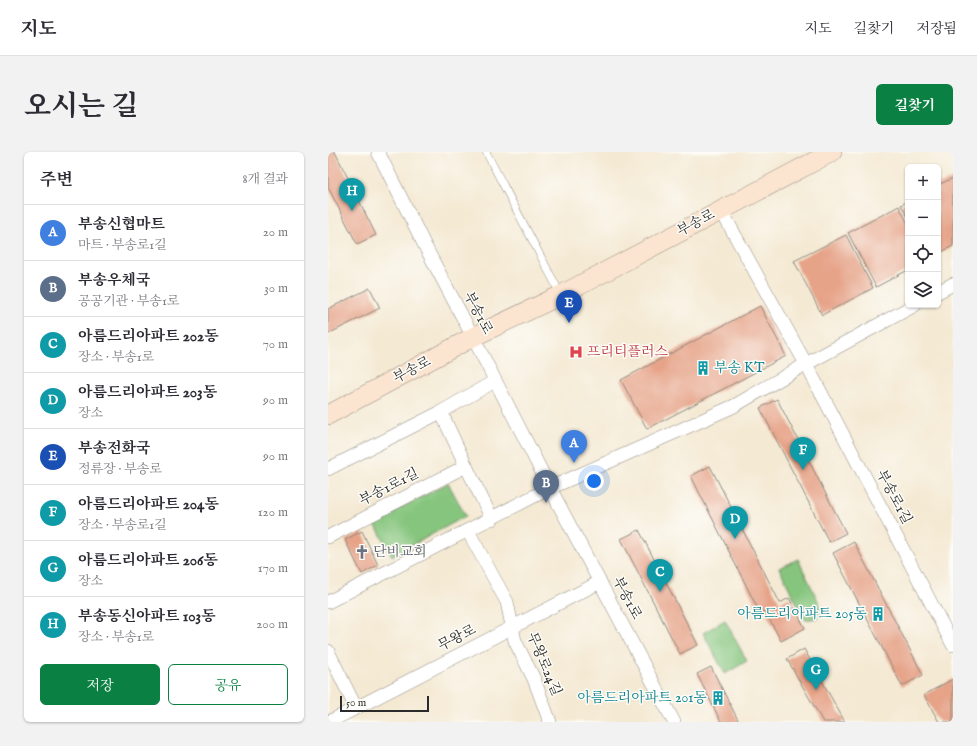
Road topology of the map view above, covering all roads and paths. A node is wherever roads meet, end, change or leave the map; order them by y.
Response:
1 (378, 152) edge
2 (486, 152) edge
3 (832, 152) edge
4 (722, 210) junction
5 (953, 284) edge
6 (941, 290) edge
7 (561, 295) junction
8 (909, 308) edge
9 (473, 337) junction
10 (806, 364) junction
11 (495, 381) junction
12 (440, 412) junction
13 (328, 415) edge
14 (466, 466) junction
15 (328, 469) edge
16 (550, 488) junction
17 (492, 519) junction
18 (468, 531) junction
19 (328, 537) edge
20 (600, 582) junction
21 (328, 602) edge
22 (512, 627) junction
23 (953, 646) edge
24 (328, 651) edge
25 (356, 708) junction
26 (669, 720) edge
27 (329, 722) edge
28 (550, 722) edge

1 - 9 street, 부송1로
2 - 7 lane
3 - 4 street, 부송로
4 - 7 street, 부송로
4 - 10 street, 부송로1길
5 - 6 street
7 - 9 street, 부송로
8 - 10 street
9 - 11 street, 부송1로
9 - 13 street, 부송로
10 - 16 street
10 - 23 street, 부송로1길
11 - 12 street
11 - 16 street, 부송1로
12 - 14 street
12 - 15 street
14 - 17 street
14 - 19 street, 부송1로1길
16 - 17 street
16 - 20 street, 부송1로
17 - 18 street
18 - 21 street
18 - 22 street, 무왕로24길
20 - 22 street, 무왕로
20 - 26 street, 부송1로
22 - 25 street, 무왕로
22 - 28 street, 무왕로24길
24 - 25 street
25 - 27 street, 무왕로

